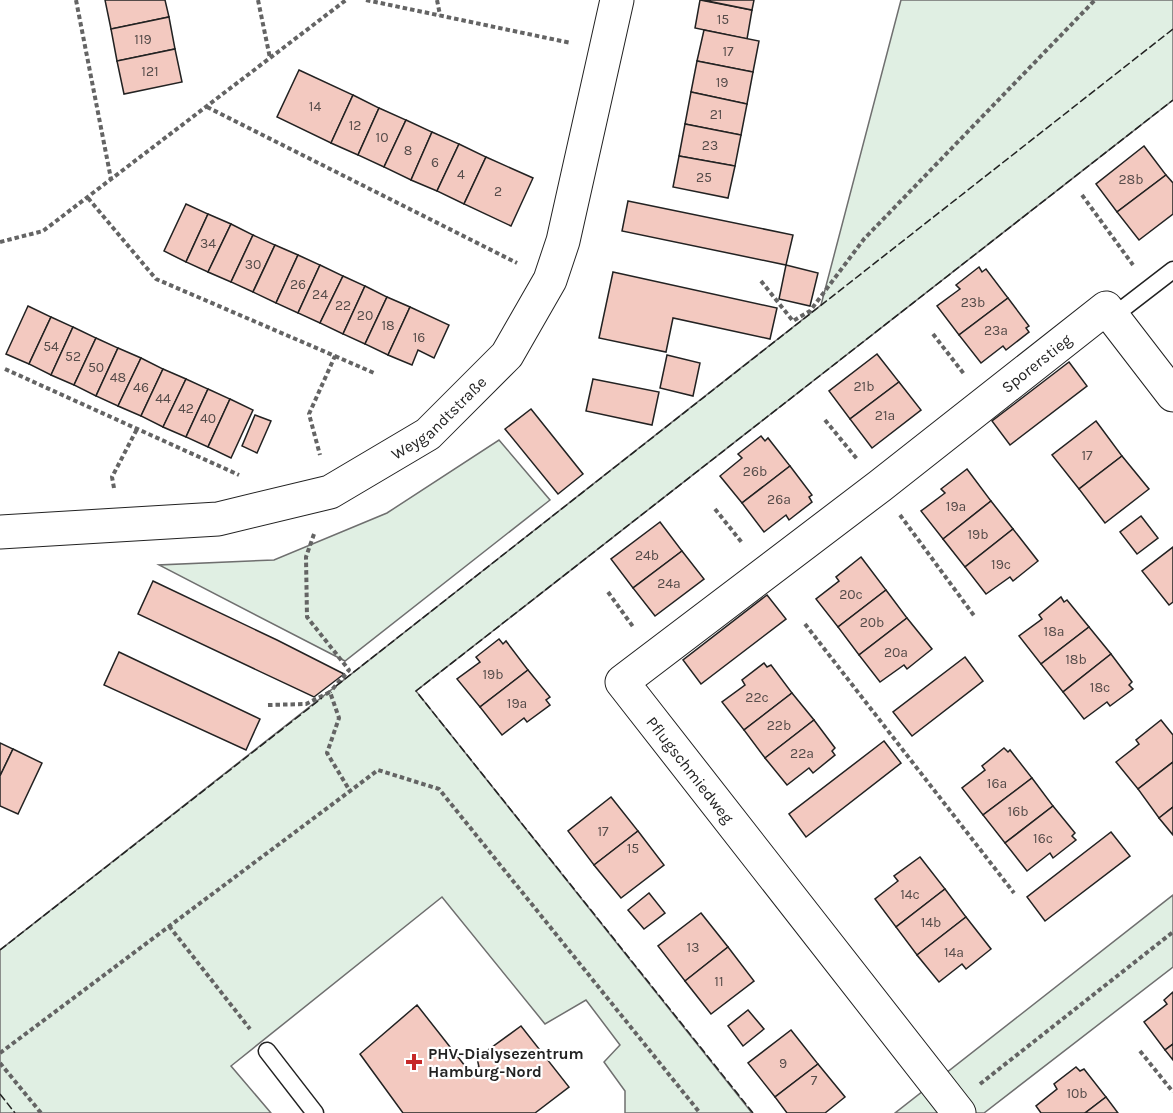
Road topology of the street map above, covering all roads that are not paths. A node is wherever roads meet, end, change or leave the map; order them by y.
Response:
1 (617, 0) edge
2 (1173, 270) edge
3 (1112, 317) junction
4 (1173, 395) edge
5 (880, 486) joint
6 (0, 532) edge
7 (267, 1051) road end
8 (956, 1110) edge
9 (315, 1113) edge

1 - 6 street, Weygandtstraße
2 - 3 lane
3 - 4 street
3 - 5 street, Sporerstieg
5 - 8 street, Pflugschmiedweg
7 - 9 lane

